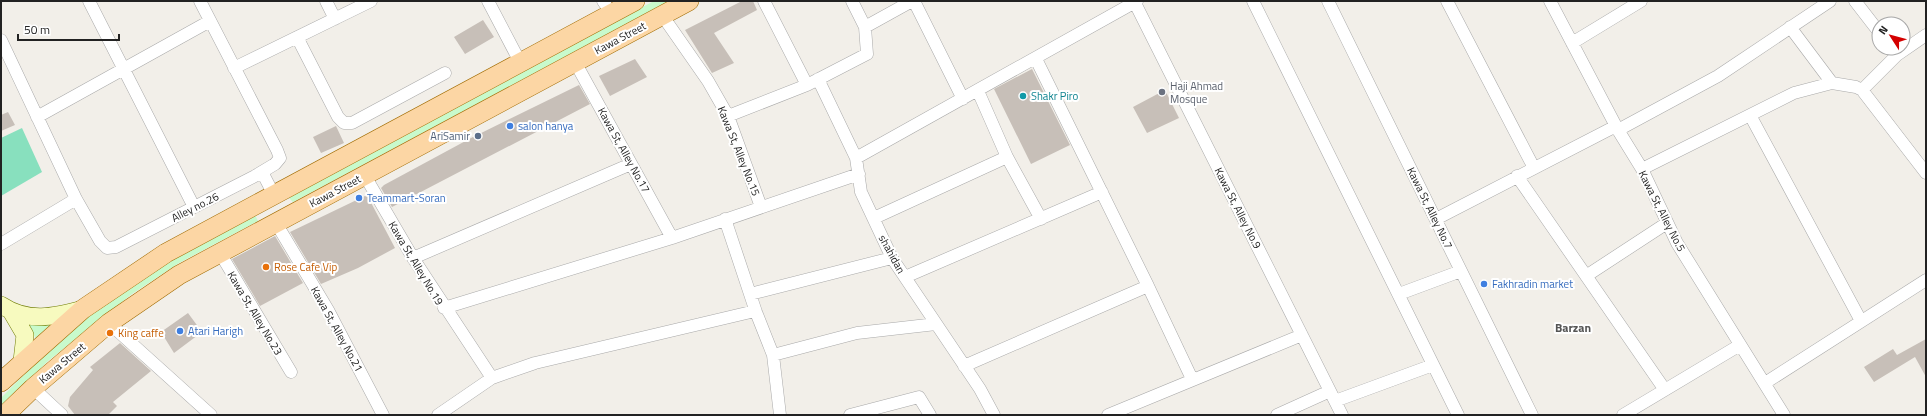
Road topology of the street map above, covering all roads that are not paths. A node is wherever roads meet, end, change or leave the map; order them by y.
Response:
1 (89, 1) edge
2 (200, 1) edge
3 (326, 1) edge
4 (371, 1) edge
5 (488, 1) edge
6 (634, 1) edge
7 (689, 1) edge
8 (764, 1) edge
9 (852, 1) edge
10 (913, 1) edge
11 (1135, 1) edge
12 (1253, 1) edge
13 (1328, 1) edge
14 (1447, 1) edge
15 (1550, 1) edge
16 (1641, 1) edge
17 (1830, 1) edge
18 (1855, 1) edge
19 (607, 7) edge
20 (662, 15) junction
21 (335, 19) junction
22 (210, 21) junction
23 (1871, 22) edge
24 (865, 27) junction
25 (1790, 28) junction
26 (1926, 35) edge
27 (297, 38) junction
28 (1, 40) edge
29 (1572, 43) junction
30 (1911, 43) edge
31 (1891, 56) edge
32 (1036, 59) junction
33 (520, 62) junction
34 (575, 62) junction
35 (234, 68) junction
36 (124, 70) junction
37 (445, 73) dead end
38 (818, 79) junction
39 (1832, 83) junction
40 (807, 85) junction
41 (1862, 90) junction
42 (978, 91) junction
43 (963, 99) junction
44 (1750, 115) junction
45 (728, 116) junction
46 (37, 117) junction
47 (1617, 128) junction
48 (1007, 157) junction
49 (856, 158) junction
50 (631, 164) junction
51 (1534, 168) junction
52 (1642, 169) junction
53 (262, 172) junction
54 (1926, 173) edge
55 (859, 174) junction
56 (365, 176) junction
57 (1518, 176) junction
58 (1102, 192) junction
59 (273, 195) junction
60 (76, 199) junction
61 (194, 207) junction
62 (761, 207) junction
63 (874, 218) junction
64 (726, 219) junction
65 (1041, 219) junction
66 (1436, 219) junction
67 (281, 221) junction
68 (1667, 223) junction
69 (672, 238) junction
70 (1, 244) edge
71 (220, 253) junction
72 (413, 258) junction
73 (892, 258) junction
74 (1461, 271) junction
75 (1586, 276) junction
76 (905, 277) junction
77 (1926, 280) edge
78 (1148, 286) junction
79 (750, 294) junction
80 (1399, 294) junction
81 (6, 308) edge
82 (444, 308) junction
83 (83, 309) junction
84 (756, 311) junction
85 (1861, 321) junction
86 (110, 324) junction
87 (936, 324) junction
88 (1302, 335) junction
89 (1740, 345) junction
90 (773, 355) junction
91 (22, 361) junction
92 (1433, 365) junction
93 (964, 366) junction
94 (291, 372) dead end
95 (492, 378) junction
96 (1192, 379) junction
97 (1, 382) edge
98 (1765, 383) junction
99 (33, 388) junction
100 (1665, 390) junction
101 (1333, 396) junction
102 (1644, 410) edge
103 (872, 412) edge
104 (5, 415) edge
105 (62, 415) edge
106 (211, 415) edge
107 (384, 415) edge
108 (438, 415) edge
109 (780, 415) edge
110 (850, 415) edge
111 (930, 415) edge
112 (994, 415) edge
113 (1108, 415) edge
114 (1277, 415) edge
115 (1342, 415) edge
116 (1458, 415) edge
117 (1532, 415) edge
118 (1623, 415) edge
119 (1784, 415) edge

1 - 36 street
2 - 22 street
3 - 21 street
4 - 21 street
5 - 33 street
6 - 19 main road
7 - 20 main road, Kawa Street
8 - 40 street
9 - 24 street
10 - 24 street
10 - 43 street
11 - 32 street
11 - 88 street, Kawa St, Alley No.9
12 - 80 street
13 - 66 street, Kawa St, Alley No.7
14 - 51 street
15 - 29 street, Kawa St, Alley No.5
16 - 29 street
17 - 25 street
18 - 23 street
19 - 33 main road
20 - 34 main road, Kawa Street
20 - 45 street, Kawa St, Alley No.15
21 - 27 street
22 - 35 street
22 - 36 street
24 - 38 street
25 - 39 street
25 - 47 street
26 - 30 street
27 - 35 street
27 - 37 street
28 - 46 street
29 - 47 street, Kawa St, Alley No.5
31 - 41 street
32 - 42 street
32 - 58 street
33 - 59 main road
34 - 50 street, Kawa St, Alley No.17
34 - 56 main road, Kawa Street
35 - 53 street, Alley no.26
36 - 46 street
36 - 61 street
38 - 40 street
38 - 49 street, shahidan
39 - 41 street
39 - 44 street
40 - 45 street
41 - 54 street
42 - 43 street
42 - 48 street
43 - 49 street
44 - 52 street
44 - 85 street
45 - 62 street, Kawa St, Alley No.15
46 - 60 street
47 - 51 street
47 - 52 street, Kawa St, Alley No.5
48 - 63 street
48 - 65 street
49 - 55 street, shahidan
50 - 69 street, Kawa St, Alley No.17
50 - 72 street
51 - 57 street
52 - 68 street, Kawa St, Alley No.5
53 - 59 street
53 - 61 street, Alley no.26
55 - 62 street
55 - 63 street, shahidan
56 - 67 main road, Kawa Street
56 - 72 street, Kawa St, Alley No.19
57 - 66 street
57 - 75 street
58 - 65 street
58 - 78 street
59 - 67 main road
59 - 83 main road
60 - 61 street, Alley no.26
60 - 70 street
62 - 64 street
63 - 73 street, shahidan
64 - 69 street
64 - 79 street
65 - 76 street
66 - 74 street, Kawa St, Alley No.7
67 - 71 main road, Kawa Street
67 - 107 street, Kawa St, Alley No.21
68 - 75 street
68 - 89 street, Kawa St, Alley No.5
69 - 82 street
71 - 86 main road, Kawa Street
71 - 94 street, Kawa St, Alley No.23
72 - 82 street, Kawa St, Alley No.19
73 - 76 street, shahidan
73 - 79 street
74 - 80 street
74 - 117 street, Kawa St, Alley No.7
75 - 100 street
76 - 87 street, shahidan
77 - 85 street
78 - 93 street
78 - 96 street
79 - 84 street
80 - 92 street
81 - 83 street
81 - 91 street
82 - 95 street, Kawa St, Alley No.19
83 - 91 main road
84 - 90 street
84 - 95 street
85 - 98 street
86 - 99 main road, Kawa Street
86 - 106 street
87 - 90 street
87 - 93 street, shahidan
88 - 96 street
88 - 101 street, Kawa St, Alley No.9
89 - 98 street, Kawa St, Alley No.5
89 - 100 street
90 - 109 street
91 - 97 main road
92 - 101 street
92 - 116 street
93 - 112 street, shahidan
95 - 108 street
96 - 113 street
98 - 119 street, Kawa St, Alley No.5
99 - 104 main road, Kawa Street
99 - 105 street
100 - 102 street
101 - 114 street
101 - 115 street, Kawa St, Alley No.9
102 - 118 street
103 - 110 street
103 - 111 street

